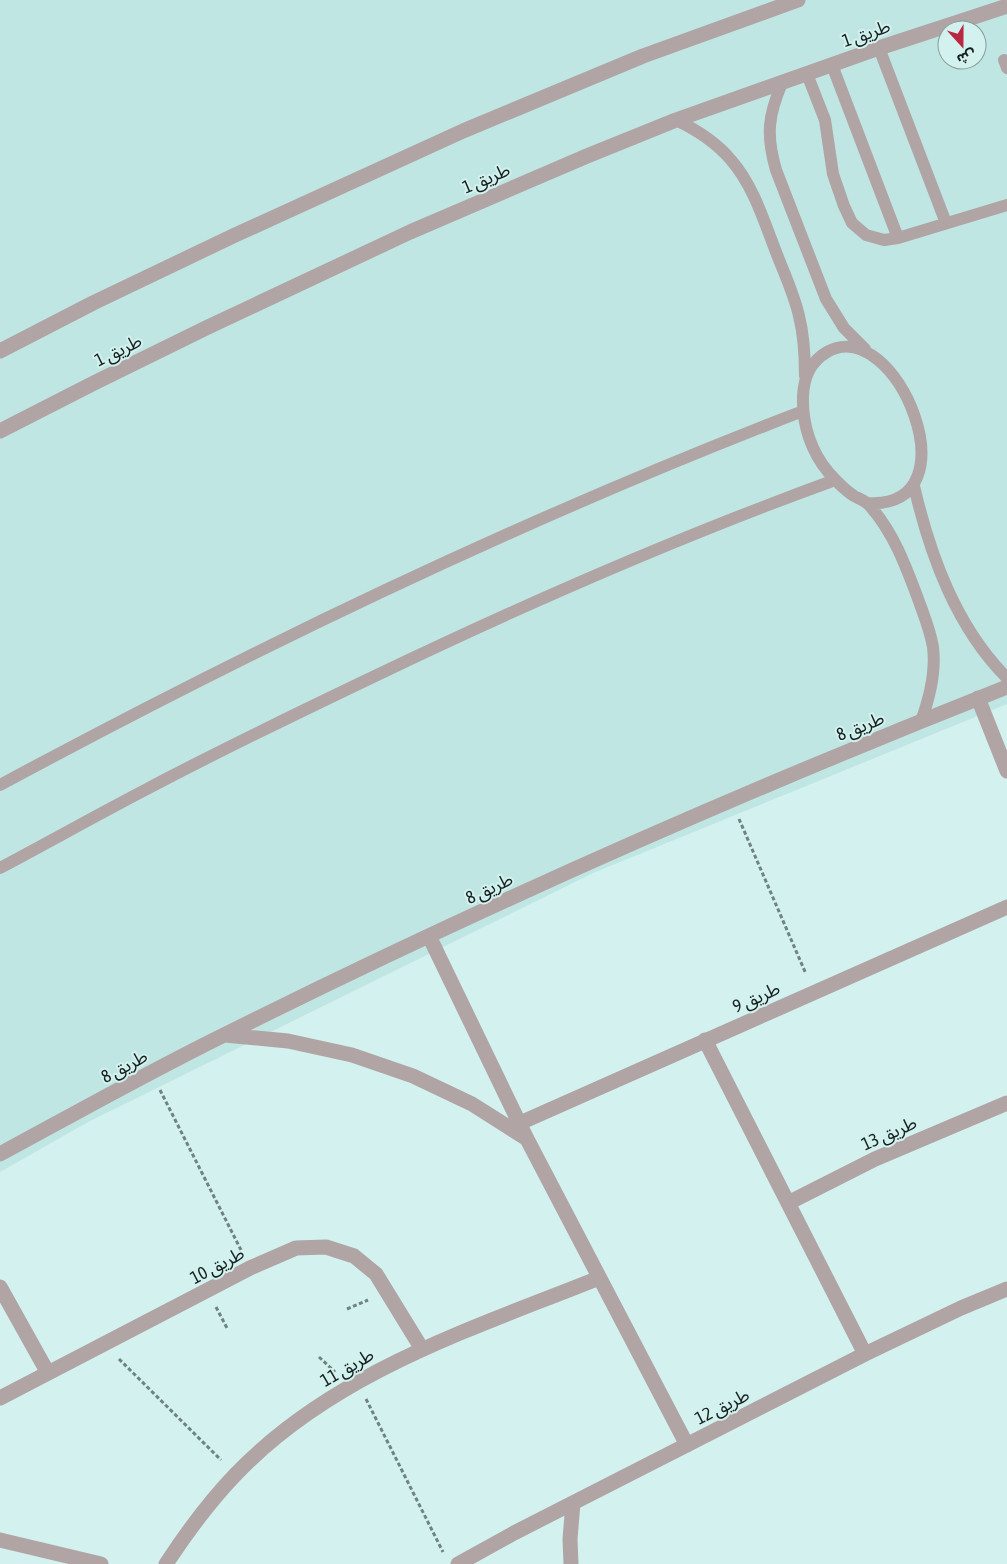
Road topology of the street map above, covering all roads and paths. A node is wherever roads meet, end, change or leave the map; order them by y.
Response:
1 (798, 0) edge
2 (1007, 6) edge
3 (879, 48) junction
4 (832, 65) junction
5 (807, 74) junction
6 (782, 83) junction
7 (676, 120) junction
8 (1007, 205) edge
9 (946, 223) junction
10 (898, 238) junction
11 (0, 351) edge
12 (868, 352) junction
13 (805, 378) junction
14 (803, 411) junction
15 (0, 431) edge
16 (834, 480) junction
17 (914, 486) junction
18 (868, 503) junction
19 (1007, 678) edge
20 (1007, 687) edge
21 (978, 698) junction
22 (921, 721) junction
23 (1007, 772) edge
24 (0, 785) edge
25 (730, 800) junction
26 (0, 868) edge
27 (1007, 907) edge
28 (428, 936) junction
29 (814, 992) junction
30 (223, 1035) junction
31 (705, 1040) junction
32 (152, 1072) junction
33 (1007, 1102) edge
34 (520, 1123) junction
35 (526, 1139) junction
36 (0, 1154) edge
37 (788, 1203) junction
38 (250, 1268) junction
39 (600, 1278) junction
40 (0, 1287) edge
41 (1007, 1289) edge
42 (104, 1344) junction
43 (422, 1349) junction
44 (865, 1354) junction
45 (48, 1373) junction
46 (357, 1382) junction
47 (0, 1398) edge
48 (687, 1445) junction
49 (236, 1474) junction
50 (573, 1503) junction
51 (0, 1540) edge
52 (444, 1555) dead end
53 (101, 1564) edge
54 (166, 1564) edge
55 (458, 1564) edge
56 (571, 1564) edge

1 - 11 street
2 - 3 street, طريق 1
3 - 4 street, طريق 1
3 - 9 lane
4 - 5 street, طريق 1
4 - 10 lane
5 - 6 street, طريق 1
5 - 10 lane
6 - 7 street, طريق 1
6 - 12 lane
7 - 13 lane
7 - 15 street, طريق 1
8 - 9 lane
9 - 10 lane
12 - 13 lane
12 - 17 lane
13 - 14 lane
14 - 16 lane
14 - 24 lane
16 - 18 lane
16 - 26 lane
17 - 18 lane
17 - 19 lane
18 - 22 lane
20 - 21 street, طريق 8
21 - 22 street, طريق 8
21 - 23 street
22 - 25 street, طريق 8
25 - 28 street, طريق 8
25 - 29 path
27 - 29 street, طريق 9
28 - 30 street, طريق 8
28 - 34 street
29 - 31 street, طريق 9
30 - 32 street, طريق 8
30 - 35 street
31 - 34 street, طريق 9
31 - 37 street
32 - 36 street, طريق 8
32 - 38 path
33 - 37 street, طريق 13
34 - 35 street
35 - 39 street
37 - 44 street
38 - 42 street, طريق 10
38 - 43 street, طريق 10
39 - 43 street, طريق 11
39 - 48 street
40 - 45 street
41 - 44 street, طريق 12
42 - 45 street, طريق 10
42 - 49 path
43 - 46 street, طريق 11
44 - 48 street, طريق 12
45 - 47 street, طريق 10
46 - 49 street, طريق 11
46 - 52 path
48 - 50 street, طريق 12
49 - 54 street, طريق 11
50 - 55 street, طريق 12
50 - 56 street
51 - 53 street

